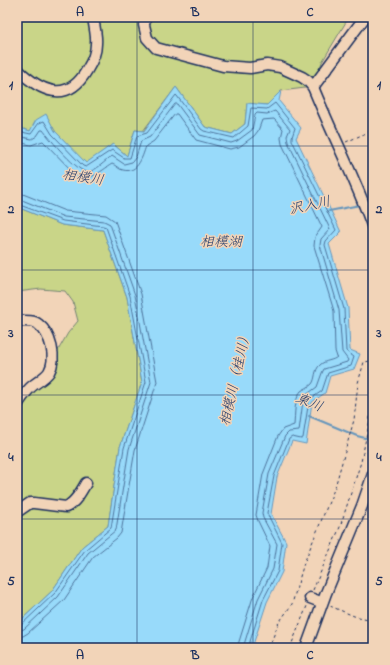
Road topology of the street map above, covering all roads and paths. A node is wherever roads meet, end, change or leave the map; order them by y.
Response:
1 (93, 17) edge
2 (145, 17) edge
3 (365, 17) edge
4 (17, 69) edge
5 (313, 87) junction
6 (373, 130) edge
7 (338, 146) junction
8 (373, 228) edge
9 (17, 321) edge
10 (373, 371) edge
11 (373, 393) edge
12 (17, 405) edge
13 (373, 474) edge
14 (86, 483) dead end
15 (17, 512) edge
16 (329, 606) dead end
17 (373, 620) edge
18 (269, 648) edge
19 (290, 648) edge
20 (306, 648) edge

1 - 4 street
2 - 5 street
3 - 5 street
5 - 7 street
6 - 7 path
7 - 8 street
9 - 12 street
10 - 18 path
11 - 19 path
13 - 20 street
14 - 15 street
16 - 17 path

